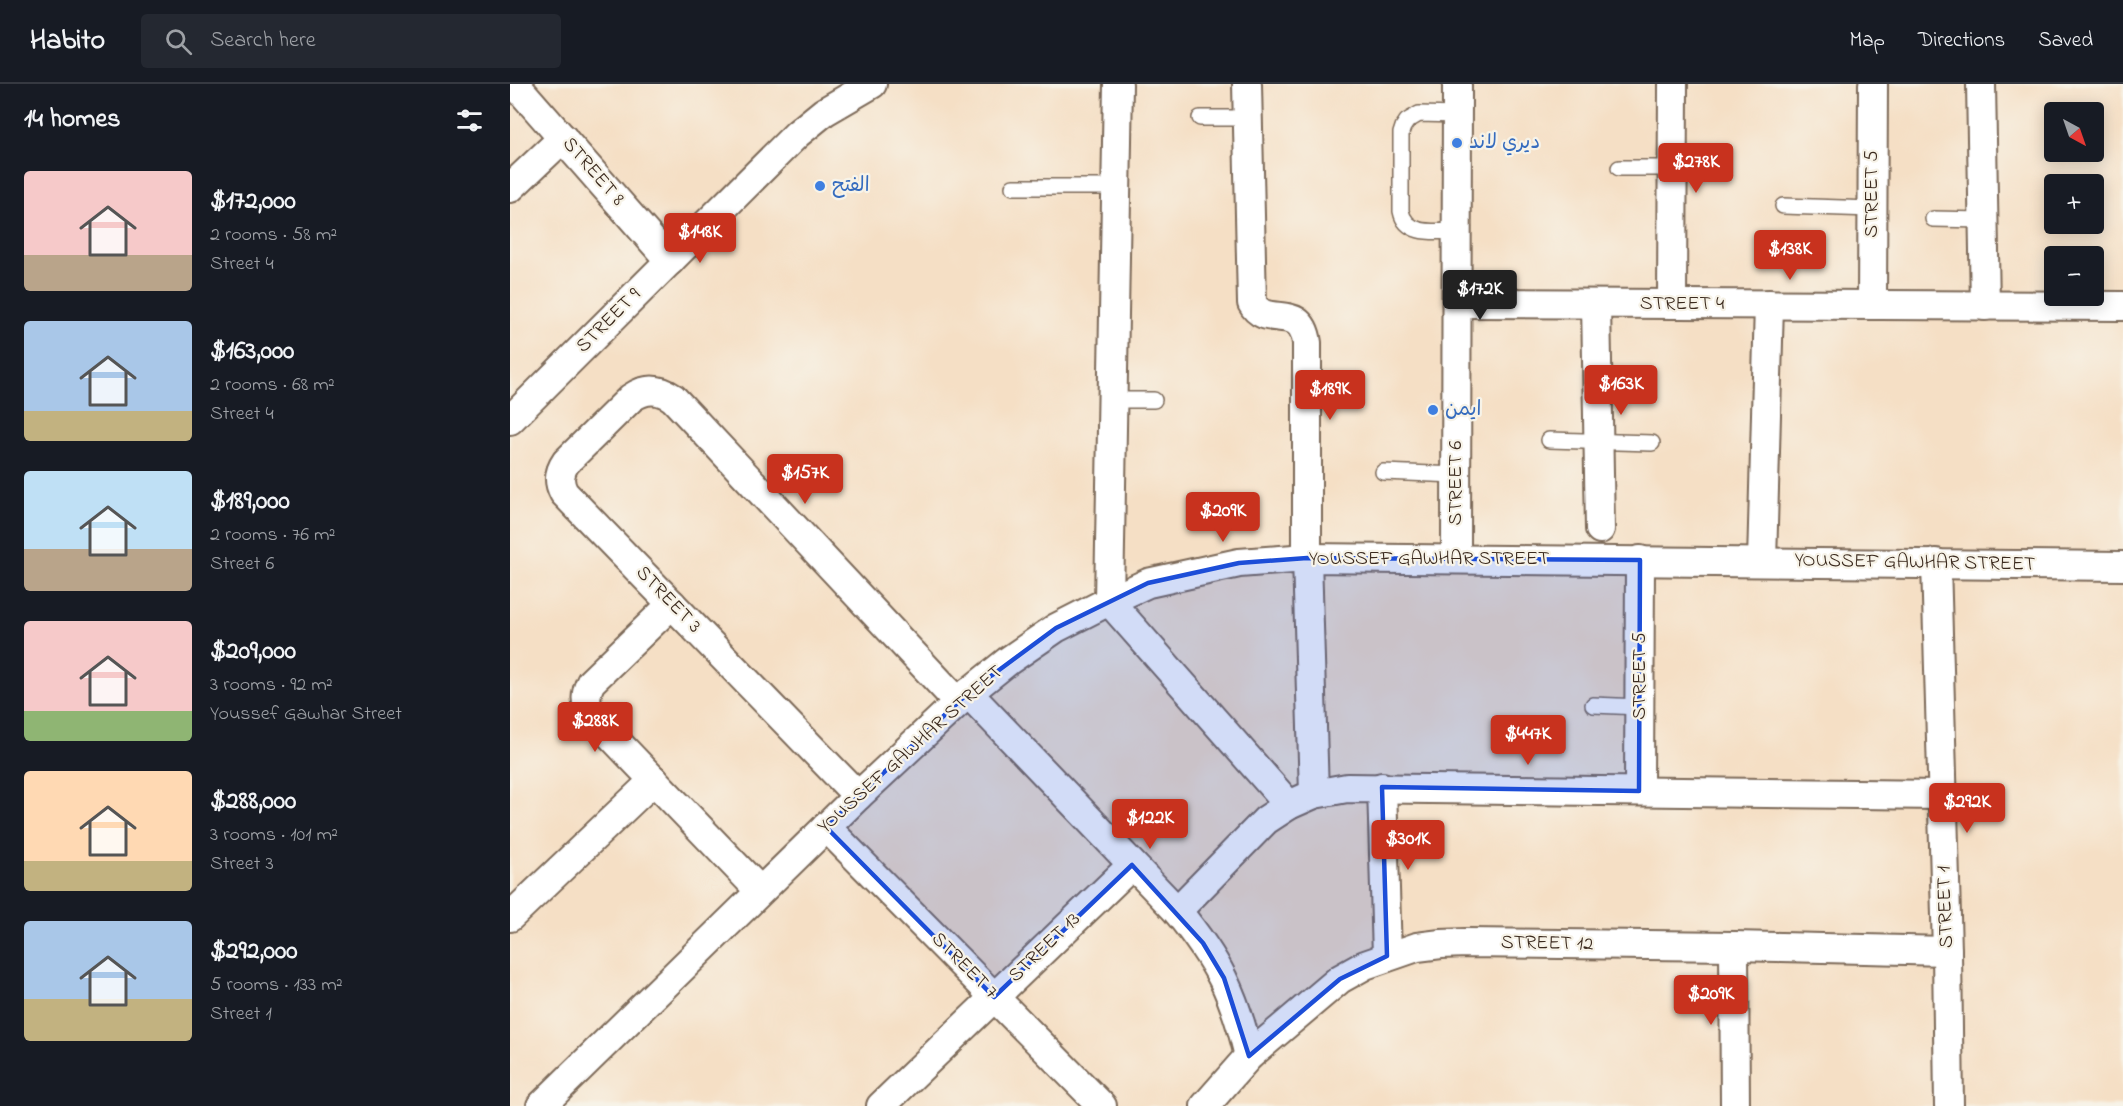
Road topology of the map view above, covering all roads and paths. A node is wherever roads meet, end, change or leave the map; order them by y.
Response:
1 (872, 84) edge
2 (1118, 84) edge
3 (1247, 84) edge
4 (1457, 84) edge
5 (1673, 84) edge
6 (1873, 84) edge
7 (1981, 84) edge
8 (522, 86) edge
9 (1457, 115) junction
10 (1200, 118) dead end
11 (1247, 118) junction
12 (562, 138) junction
13 (1619, 168) dead end
14 (1673, 168) junction
15 (1013, 187) dead end
16 (1116, 187) junction
17 (510, 188) edge
18 (1783, 206) dead end
19 (1872, 209) junction
20 (1933, 219) dead end
21 (1983, 220) junction
22 (1457, 231) junction
23 (670, 261) junction
24 (1457, 303) junction
25 (1596, 304) junction
26 (1672, 304) junction
27 (1768, 304) junction
28 (1872, 305) junction
29 (1984, 306) junction
30 (2123, 306) edge
31 (1113, 400) junction
32 (1154, 400) dead end
33 (510, 420) edge
34 (1549, 440) dead end
35 (1598, 442) junction
36 (1652, 443) dead end
37 (1383, 472) dead end
38 (1456, 475) junction
39 (1600, 529) dead end
40 (1307, 558) junction
41 (1456, 558) junction
42 (1640, 560) junction
43 (1762, 562) junction
44 (1936, 563) junction
45 (2123, 566) edge
46 (1109, 601) junction
47 (672, 604) junction
48 (963, 697) junction
49 (1593, 705) dead end
50 (1640, 706) junction
51 (654, 780) junction
52 (1382, 787) junction
53 (1639, 791) junction
54 (1942, 795) junction
55 (858, 796) junction
56 (1301, 799) junction
57 (826, 827) junction
58 (1132, 865) junction
59 (760, 891) junction
60 (1177, 911) junction
61 (510, 917) edge
62 (1734, 946) junction
63 (1947, 951) junction
64 (1387, 956) junction
65 (994, 997) junction
66 (1249, 1056) junction
67 (544, 1105) edge
68 (881, 1106) edge
69 (1102, 1106) edge
70 (1205, 1106) edge
71 (1735, 1106) edge
72 (1949, 1106) edge

1 - 23 street, STREET 9
2 - 16 street
3 - 11 street
4 - 9 street, STREET 6
5 - 14 street
6 - 19 street, STREET 5
7 - 21 street
8 - 12 street, STREET 8
9 - 22 street, STREET 6
9 - 22 lane
10 - 11 lane
11 - 40 street
12 - 17 street
12 - 23 street, STREET 8
13 - 14 lane
14 - 26 street
15 - 16 lane
16 - 31 street
18 - 19 lane
19 - 28 street, STREET 5
20 - 21 lane
21 - 29 street
22 - 24 street, STREET 6
23 - 33 street, STREET 9
24 - 25 street, STREET 4
24 - 38 street, STREET 6
25 - 26 street, STREET 4
25 - 35 street
26 - 27 street, STREET 4
27 - 28 street, STREET 4
27 - 43 street
28 - 29 street, STREET 4
29 - 30 street, STREET 4
31 - 32 lane
31 - 46 street
34 - 35 lane
35 - 36 lane
35 - 39 street
37 - 38 lane
38 - 41 street, STREET 6
40 - 41 street, YOUSSEF GAWHAR STREET
40 - 46 street, YOUSSEF GAWHAR STREET
40 - 56 street
41 - 42 street, YOUSSEF GAWHAR STREET
42 - 43 street, YOUSSEF GAWHAR STREET
42 - 50 street, STREET 5
43 - 44 street, YOUSSEF GAWHAR STREET
44 - 45 street, YOUSSEF GAWHAR STREET
44 - 54 street, STREET 1
46 - 48 street, YOUSSEF GAWHAR STREET
46 - 56 street
47 - 48 street, STREET 3
47 - 51 street
47 - 55 street, STREET 3
48 - 55 street, YOUSSEF GAWHAR STREET
48 - 58 street
49 - 50 lane
50 - 53 street, STREET 5
51 - 59 street
51 - 61 street
52 - 53 street
52 - 56 street
52 - 64 street
53 - 54 street
54 - 63 street, STREET 1
55 - 57 street, YOUSSEF GAWHAR STREET
56 - 60 street
57 - 59 street, YOUSSEF GAWHAR STREET
57 - 65 street, STREET 7
58 - 60 street
58 - 65 street, STREET 13
59 - 67 street, YOUSSEF GAWHAR STREET
60 - 66 street
62 - 63 street, STREET 12
62 - 64 street, STREET 12
62 - 71 street
63 - 72 street, STREET 1
64 - 66 street, STREET 12
65 - 68 street, STREET 13
65 - 69 street, STREET 7
66 - 70 street, STREET 12

